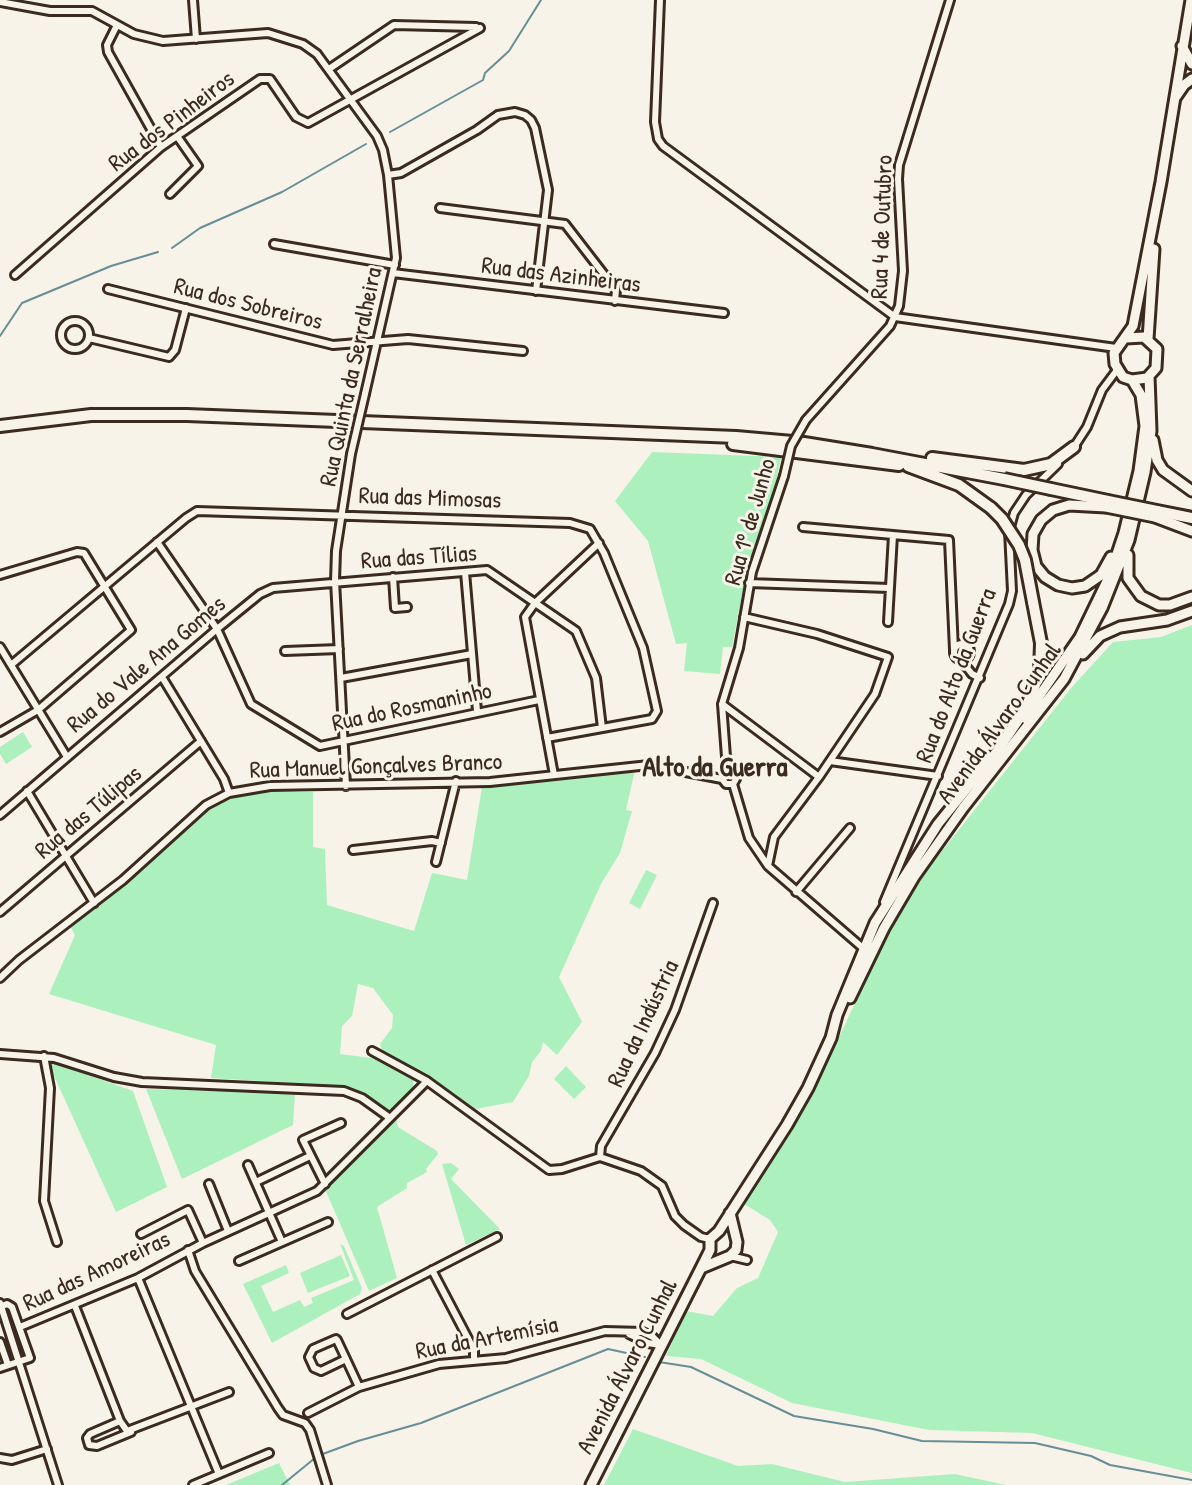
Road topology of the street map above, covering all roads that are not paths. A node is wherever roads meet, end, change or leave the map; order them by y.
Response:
1 (193, 0) edge
2 (660, 0) edge
3 (950, 0) edge
4 (1191, 0) edge
5 (0, 2) edge
6 (117, 25) junction
7 (196, 39) junction
8 (1182, 46) junction
9 (1192, 67) edge
10 (329, 69) junction
11 (1178, 70) junction
12 (1192, 78) edge
13 (351, 99) junction
14 (1173, 101) junction
15 (177, 136) junction
16 (161, 147) junction
17 (388, 175) junction
18 (1161, 182) junction
19 (170, 194) dead end
20 (440, 208) dead end
21 (544, 220) junction
22 (274, 244) dead end
23 (394, 269) junction
24 (15, 275) dead end
25 (108, 289) dead end
26 (536, 291) junction
27 (615, 301) junction
28 (186, 308) junction
29 (724, 313) dead end
30 (895, 317) junction
31 (89, 338) junction
32 (1126, 338) junction
33 (1148, 339) junction
34 (377, 341) junction
35 (1116, 348) junction
36 (523, 351) dead end
37 (1117, 370) junction
38 (1149, 376) junction
39 (1132, 380) junction
40 (0, 426) edge
41 (547, 431) junction
42 (1151, 431) junction
43 (1074, 447) junction
44 (872, 454) junction
45 (908, 466) junction
46 (1004, 482) junction
47 (1192, 491) edge
48 (1107, 504) junction
49 (341, 514) junction
50 (1156, 514) junction
51 (1192, 521) edge
52 (803, 527) dead end
53 (1192, 531) edge
54 (1128, 532) junction
55 (893, 535) junction
56 (157, 542) junction
57 (599, 543) junction
58 (465, 572) junction
59 (0, 575) edge
60 (393, 577) junction
61 (335, 581) junction
62 (749, 583) junction
63 (106, 585) junction
64 (889, 588) junction
65 (1192, 597) edge
66 (535, 603) junction
67 (407, 607) dead end
68 (1192, 611) edge
69 (744, 617) junction
70 (888, 622) dead end
71 (217, 629) junction
72 (0, 647) edge
73 (339, 649) junction
74 (954, 650) junction
75 (285, 651) dead end
76 (472, 654) junction
77 (961, 660) junction
78 (11, 665) junction
79 (162, 677) junction
80 (341, 678) junction
81 (980, 678) junction
82 (1064, 679) junction
83 (539, 700) junction
84 (722, 704) junction
85 (38, 710) junction
86 (477, 711) junction
87 (602, 728) junction
88 (0, 732) edge
89 (547, 738) junction
90 (201, 741) junction
91 (344, 742) junction
92 (999, 748) junction
93 (67, 757) junction
94 (830, 761) junction
95 (727, 770) junction
96 (554, 775) junction
97 (938, 776) junction
98 (819, 777) junction
99 (722, 779) junction
100 (456, 781) junction
101 (733, 784) junction
102 (346, 786) junction
103 (27, 791) junction
104 (229, 793) junction
105 (0, 815) edge
106 (850, 828) dead end
107 (441, 843) junction
108 (353, 850) dead end
109 (66, 856) junction
110 (436, 862) dead end
111 (768, 866) junction
112 (796, 892) junction
113 (94, 903) junction
114 (713, 903) dead end
115 (0, 912) edge
116 (875, 923) junction
117 (864, 949) junction
118 (0, 978) edge
119 (834, 1029) junction
120 (372, 1051) dead end
121 (0, 1054) edge
122 (44, 1056) junction
123 (427, 1081) junction
124 (390, 1118) junction
125 (341, 1123) dead end
126 (310, 1156) junction
127 (600, 1157) junction
128 (248, 1165) dead end
129 (256, 1182) junction
130 (209, 1184) dead end
131 (325, 1184) junction
132 (269, 1212) junction
133 (730, 1213) junction
134 (328, 1222) dead end
135 (228, 1231) junction
136 (719, 1231) junction
137 (141, 1234) dead end
138 (497, 1237) dead end
139 (57, 1242) dead end
140 (282, 1242) junction
141 (737, 1242) junction
142 (203, 1243) junction
143 (710, 1245) junction
144 (188, 1250) junction
145 (727, 1257) junction
146 (239, 1261) dead end
147 (701, 1268) junction
148 (432, 1270) junction
149 (138, 1278) junction
150 (0, 1305) edge
151 (75, 1306) junction
152 (347, 1314) dead end
153 (20, 1327) junction
154 (0, 1342) edge
155 (661, 1345) junction
156 (346, 1359) junction
157 (474, 1361) junction
158 (19, 1362) junction
159 (4, 1367) edge
160 (359, 1387) junction
161 (229, 1392) dead end
162 (191, 1408) junction
163 (308, 1413) dead end
164 (120, 1421) junction
165 (132, 1431) junction
166 (47, 1449) junction
167 (269, 1453) dead end
168 (0, 1458) edge
169 (219, 1474) junction
170 (58, 1485) edge
171 (193, 1485) edge
172 (327, 1485) edge
173 (591, 1485) edge

1 - 7 street
2 - 30 street
3 - 30 street, Rua 4 de Outubro
4 - 8 main road
5 - 6 street, Rua Quinta da Serralheira
6 - 7 street, Rua Quinta da Serralheira
6 - 16 street
7 - 10 street, Rua Quinta da Serralheira
8 - 9 main road
8 - 11 main road
9 - 11 street
10 - 13 street, Rua Quinta da Serralheira
10 - 13 street, Rua dos Pinheiros
11 - 12 street
11 - 14 main road
12 - 14 main road
13 - 15 street, Rua dos Pinheiros
13 - 17 street, Rua Quinta da Serralheira
14 - 18 main road
15 - 16 street, Rua dos Pinheiros
15 - 19 street
16 - 24 street, Rua dos Pinheiros
17 - 21 street
17 - 23 street, Rua Quinta da Serralheira
18 - 32 main road
18 - 33 main road
20 - 21 street
21 - 26 street
21 - 27 street
22 - 23 street, Rua das Azinheiras
23 - 26 street, Rua das Azinheiras
23 - 34 street, Rua Quinta da Serralheira
25 - 28 street, Rua dos Sobreiros
26 - 27 street, Rua das Azinheiras
27 - 29 street, Rua das Azinheiras
28 - 31 street
28 - 34 street, Rua dos Sobreiros
30 - 35 street
30 - 62 street, Rua 1º de Junho, bridge
31 - 31 street
32 - 33 main road
32 - 35 main road
33 - 38 main road
34 - 36 street, Rua dos Sobreiros
34 - 49 street, Rua Quinta da Serralheira, bridge
35 - 37 main road
37 - 39 main road
37 - 43 street, Rua do Alto da Guerra
38 - 39 main road
38 - 42 main road, Avenida Álvaro Cunhal
39 - 54 main road, Avenida Álvaro Cunhal
40 - 41 highway
41 - 44 highway
41 - 45 highway
42 - 47 main road
42 - 54 main road, Avenida Álvaro Cunhal
43 - 44 highway
43 - 81 street, Rua do Alto da Guerra
44 - 46 highway
45 - 46 highway
45 - 92 highway, bridge
46 - 48 highway, bridge
48 - 50 highway, bridge
48 - 54 main road
49 - 56 street, Rua das Mimosas
49 - 57 street, Rua das Mimosas
49 - 61 street, Rua Quinta da Serralheira
50 - 51 highway
50 - 53 main road
52 - 55 street
54 - 65 main road
54 - 82 main road, Avenida Álvaro Cunhal
54 - 92 main road, Avenida Álvaro Cunhal
55 - 64 street
55 - 74 street
56 - 63 street, Rua das Mimosas
56 - 71 street, Rua do Rosmaninho
57 - 66 street
57 - 87 street
58 - 60 street, Rua das Tílias
58 - 66 street, Rua das Tílias
58 - 76 street
59 - 63 street
60 - 61 street, Rua das Tílias
60 - 67 street
61 - 71 street, Rua do Vale Ana Gomes
61 - 73 street, Rua Quinta da Serralheira
62 - 64 street
62 - 69 street, Rua 1º de Junho
63 - 78 street, Rua das Mimosas
63 - 85 street
64 - 70 street
66 - 83 street
66 - 87 street, Rua das Tílias
68 - 82 main road
69 - 84 street, Rua 1º de Junho
69 - 94 street
71 - 79 street, Rua do Vale Ana Gomes
71 - 91 street, Rua do Rosmaninho
72 - 78 street
73 - 75 street
73 - 80 street, Rua Quinta da Serralheira
74 - 77 street
74 - 77 street
76 - 80 street
76 - 86 street
77 - 81 street
78 - 85 street
79 - 90 street
79 - 93 street, Rua do Vale Ana Gomes
80 - 91 street, Rua Quinta da Serralheira
81 - 97 street, Rua do Alto da Guerra
82 - 119 main road, Avenida Álvaro Cunhal
83 - 86 street, Rua do Rosmaninho
83 - 89 street
84 - 95 street, Rua 1º de Junho
84 - 98 street
85 - 88 street
85 - 93 street
86 - 91 street, Rua do Rosmaninho
87 - 89 street
89 - 96 street
90 - 104 street
90 - 109 street, Rua das Túlipas
91 - 102 street, Rua Quinta da Serralheira
92 - 116 main road, Avenida Álvaro Cunhal
93 - 103 street, Rua do Vale Ana Gomes
94 - 97 street
94 - 98 street
95 - 99 street
95 - 101 street
96 - 99 street, Rua Manuel Gonçalves Branco
96 - 100 street, Rua Manuel Gonçalves Branco
97 - 116 street, Rua do Alto da Guerra
98 - 111 street
99 - 101 street
100 - 102 street, Rua Manuel Gonçalves Branco
100 - 107 street
101 - 111 street
102 - 104 street, Rua Manuel Gonçalves Branco
103 - 105 street, Rua do Vale Ana Gomes
103 - 109 street
104 - 113 street, Rua Manuel Gonçalves Branco
106 - 112 street
107 - 108 street
107 - 110 street
109 - 113 street
109 - 115 street, Rua das Túlipas
111 - 112 street
112 - 117 street
113 - 118 street, Rua Manuel Gonçalves Branco
114 - 127 street, Rua da Indústria
116 - 117 main road, Avenida Álvaro Cunhal
117 - 119 main road, Avenida Álvaro Cunhal
119 - 133 main road, Avenida Álvaro Cunhal
120 - 123 street
121 - 122 street
122 - 124 street
122 - 139 street
123 - 124 street, Rua das Amoreiras
123 - 127 street
124 - 131 street, Rua das Amoreiras
125 - 126 street
126 - 129 street
126 - 131 street
127 - 143 street
128 - 129 street
129 - 132 street
130 - 135 street
131 - 132 street, Rua das Amoreiras
132 - 135 street, Rua das Amoreiras
132 - 140 street
133 - 136 main road, Avenida Álvaro Cunhal
133 - 141 main road
134 - 140 street
135 - 142 street, Rua das Amoreiras
136 - 141 main road
136 - 143 main road
137 - 142 street
138 - 148 street
140 - 146 street
141 - 145 main road
142 - 144 street, Rua das Amoreiras
143 - 145 main road
143 - 147 main road, Avenida Álvaro Cunhal
144 - 149 street, Rua das Amoreiras
144 - 172 street
145 - 147 main road, Avenida Álvaro Cunhal
147 - 155 main road, Avenida Álvaro Cunhal
148 - 152 street
148 - 157 street
149 - 151 street, Rua das Amoreiras
149 - 162 street
150 - 153 street
150 - 158 street
151 - 153 street, Rua das Amoreiras
151 - 164 street
153 - 158 street
154 - 159 street
155 - 157 street, Rua da Artemísia
155 - 173 main road, Avenida Álvaro Cunhal
156 - 156 street
156 - 160 street
157 - 160 street, Rua da Artemísia
158 - 159 street
158 - 166 street
160 - 163 street, Rua da Artemísia
161 - 162 street
162 - 165 street
162 - 169 street
164 - 165 street
164 - 165 street
166 - 168 street
166 - 170 street
167 - 169 street
169 - 171 street

